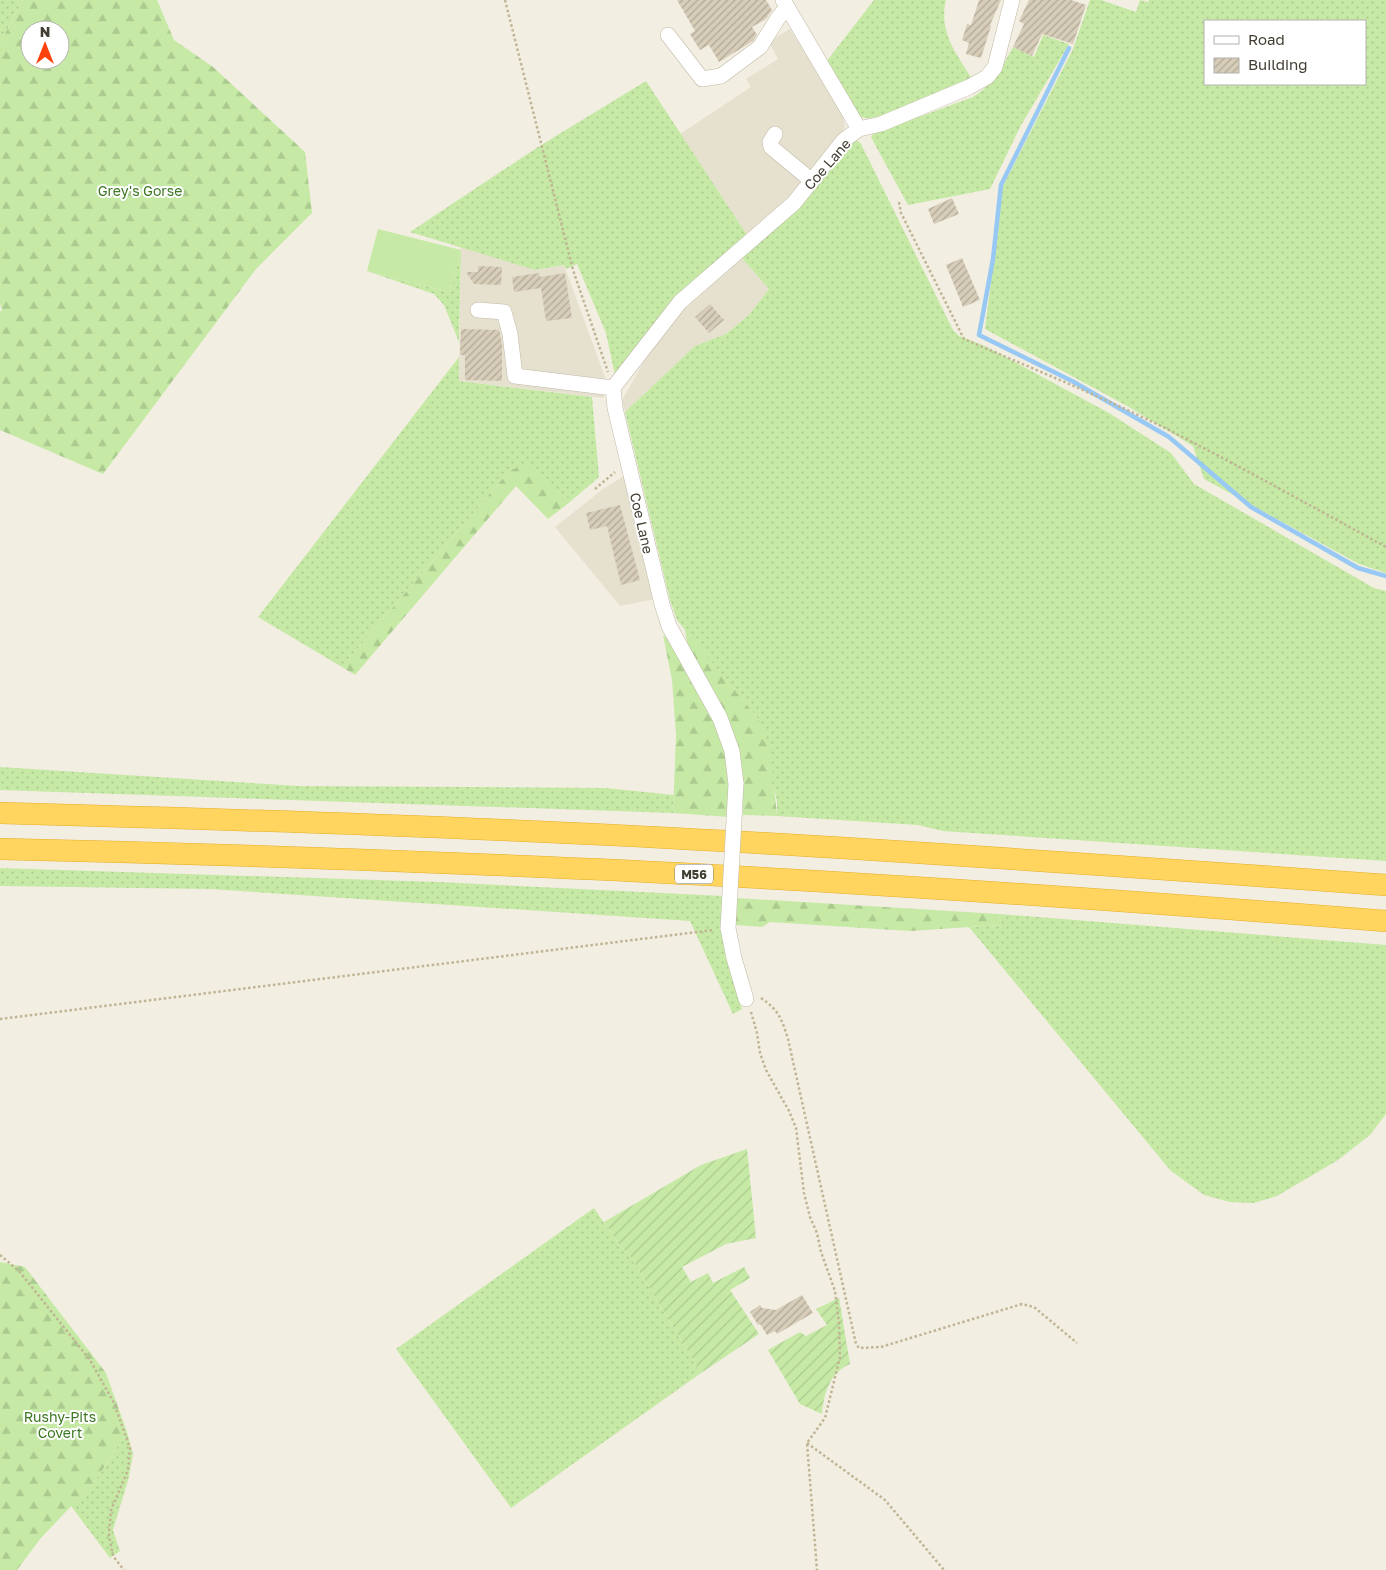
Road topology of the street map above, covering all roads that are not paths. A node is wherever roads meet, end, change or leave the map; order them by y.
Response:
1 (1012, 0) edge
2 (785, 3) edge
3 (668, 34) dead end
4 (859, 129) junction
5 (775, 134) dead end
6 (812, 180) junction
7 (478, 310) dead end
8 (613, 388) junction
9 (0, 813) edge
10 (0, 848) edge
11 (1386, 885) edge
12 (1386, 921) edge
13 (746, 997) road end

1 - 4 street
2 - 3 street
2 - 4 street
4 - 6 street, Coe Lane
5 - 6 street
6 - 8 street, Coe Lane
7 - 8 street
8 - 13 street, Coe Lane, bridge
9 - 11 highway
10 - 12 highway, M56

